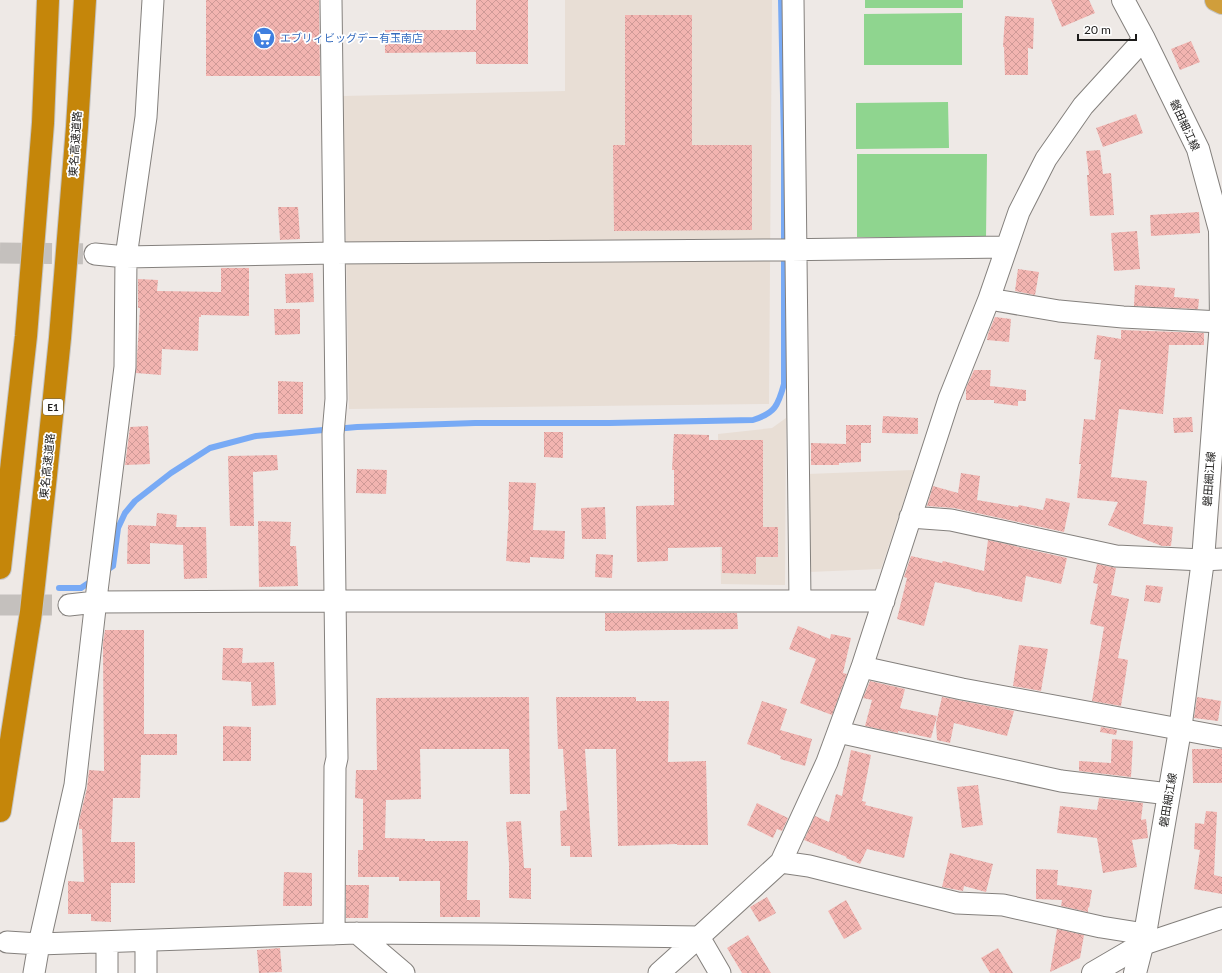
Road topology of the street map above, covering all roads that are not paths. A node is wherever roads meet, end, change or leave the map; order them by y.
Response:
1 (48, 0) edge
2 (85, 0) edge
3 (153, 0) edge
4 (331, 0) edge
5 (793, 0) edge
6 (1123, 0) edge
7 (1216, 0) edge
8 (1222, 2) edge
9 (1144, 39) junction
10 (1221, 230) edge
11 (1007, 247) junction
12 (795, 249) junction
13 (334, 253) junction
14 (95, 254) tunnel mouth
15 (126, 257) junction
16 (989, 299) junction
17 (1221, 327) edge
18 (910, 517) junction
19 (1212, 560) edge
20 (0, 568) edge
21 (96, 597) junction
22 (336, 601) junction
23 (800, 601) junction
24 (884, 602) junction
25 (69, 605) tunnel mouth
26 (862, 667) junction
27 (1180, 730) junction
28 (838, 732) junction
29 (1222, 738) edge
30 (1169, 794) junction
31 (0, 811) edge
32 (781, 862) junction
33 (1222, 918) edge
34 (357, 933) junction
35 (334, 934) junction
36 (699, 938) junction
37 (1143, 939) junction
38 (146, 941) junction
39 (6, 942) dead end
40 (107, 942) junction
41 (39, 944) junction
42 (34, 973) edge
43 (107, 973) edge
44 (146, 973) edge
45 (404, 973) edge
46 (659, 973) edge
47 (720, 973) edge
48 (1093, 973) edge
49 (1135, 973) edge

1 - 20 highway
2 - 31 highway, 東名高速道路 / E1
3 - 15 street
4 - 13 street
5 - 12 street
6 - 9 main road, 磐田細江線
7 - 8 highway
9 - 10 main road, 磐田細江線
9 - 11 street
10 - 17 main road, 磐田細江線
11 - 12 street
11 - 16 street
12 - 13 street
12 - 23 street
13 - 15 street
13 - 22 street
14 - 15 street
15 - 21 street
16 - 17 street
16 - 18 street
17 - 19 main road, 磐田細江線
18 - 19 street
18 - 24 street
19 - 27 main road, 磐田細江線
21 - 22 street
21 - 25 street
21 - 41 street
22 - 23 street
22 - 35 street
23 - 24 street
24 - 26 street
26 - 27 street
26 - 28 street
27 - 29 street
27 - 30 main road, 磐田細江線
28 - 30 street
28 - 32 street
30 - 37 main road, 磐田細江線
32 - 36 street
32 - 37 street
33 - 37 street
34 - 35 street
34 - 36 street
34 - 45 street
35 - 38 street
36 - 46 street
36 - 47 street
37 - 48 main road
37 - 49 main road, 磐田細江線
38 - 40 street
38 - 44 street
39 - 41 street
40 - 41 street
40 - 43 street
41 - 42 street

